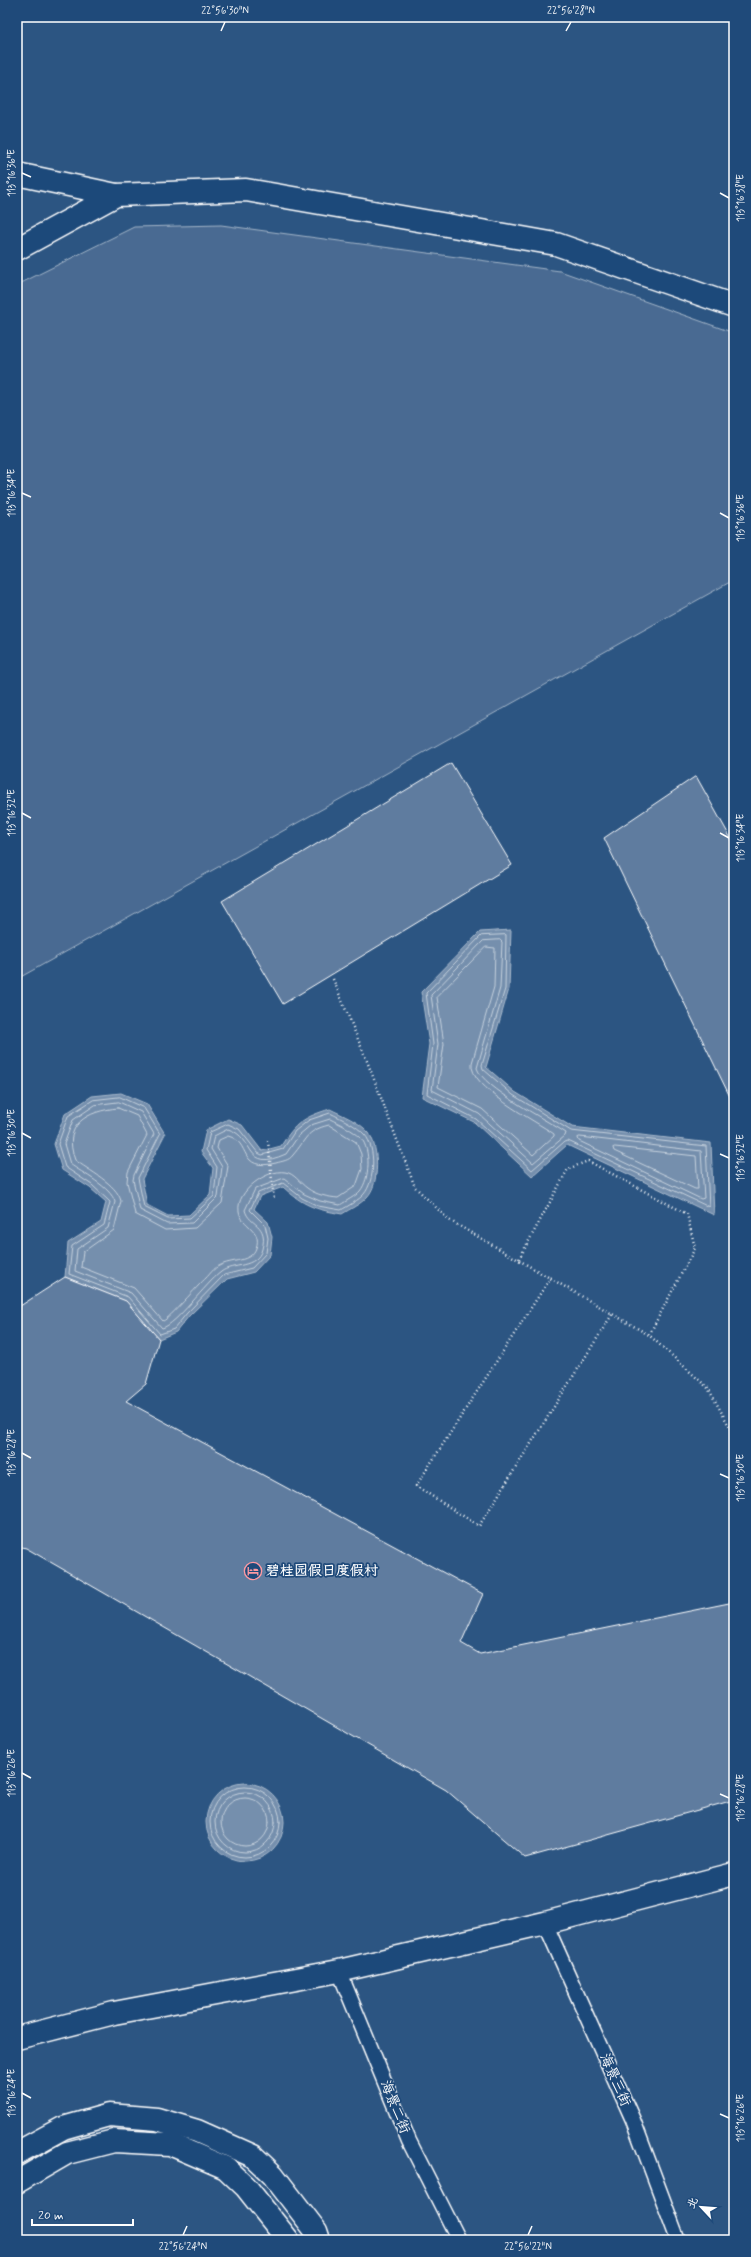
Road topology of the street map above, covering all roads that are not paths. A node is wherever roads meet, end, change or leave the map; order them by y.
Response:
1 (17, 174) edge
2 (116, 195) junction
3 (17, 249) edge
4 (734, 306) edge
5 (734, 1874) edge
6 (546, 1923) junction
7 (339, 1971) junction
8 (17, 2038) edge
9 (17, 2153) edge
10 (17, 2182) edge
11 (288, 2240) edge
12 (319, 2240) edge
13 (459, 2240) edge
14 (678, 2240) edge

1 - 2 street
2 - 3 street
2 - 4 street
5 - 6 street
6 - 7 street
6 - 14 lane, 海景三街
7 - 8 street
7 - 13 lane, 海景二街
9 - 12 street
10 - 11 street

